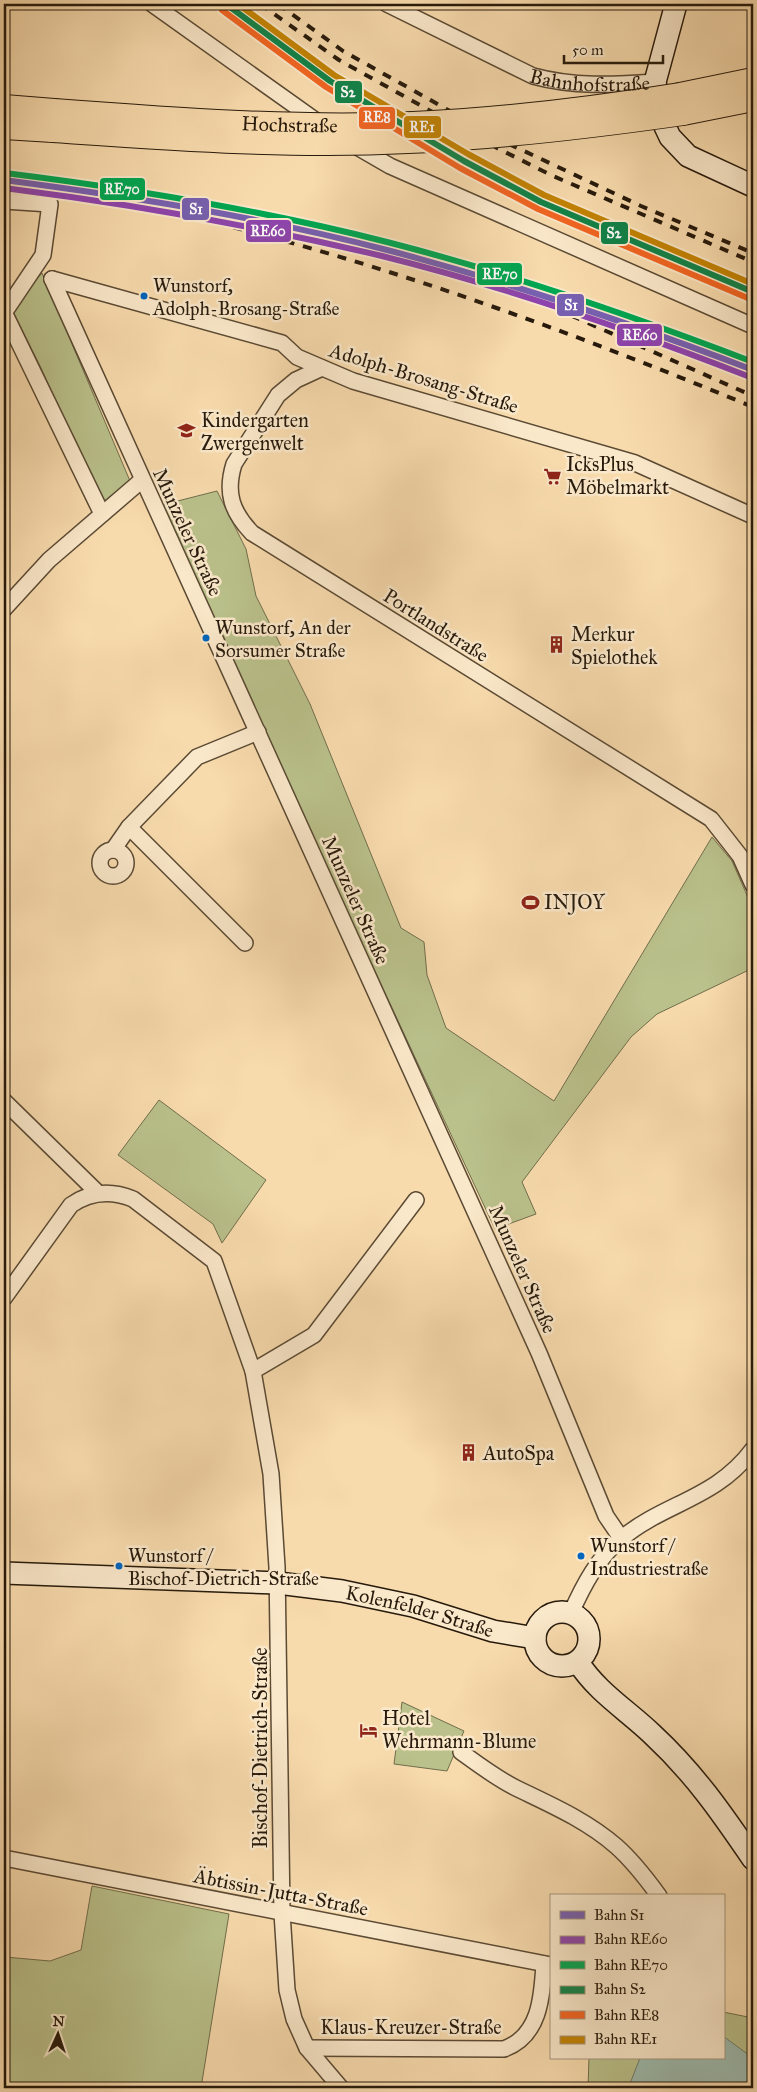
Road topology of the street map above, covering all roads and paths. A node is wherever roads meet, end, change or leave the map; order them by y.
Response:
1 (152, 4) edge
2 (387, 4) edge
3 (676, 4) edge
4 (753, 80) edge
5 (655, 82) junction
6 (753, 99) edge
7 (681, 104) junction
8 (4, 107) edge
9 (54, 120) junction
10 (4, 126) edge
11 (753, 186) edge
12 (4, 201) edge
13 (52, 279) joint
14 (4, 313) edge
15 (753, 326) edge
16 (322, 368) junction
17 (142, 480) junction
18 (102, 514) junction
19 (753, 516) edge
20 (4, 609) edge
21 (258, 732) junction
22 (129, 827) junction
23 (113, 850) dead end
24 (753, 885) edge
25 (245, 943) dead end
26 (4, 1100) edge
27 (98, 1193) junction
28 (416, 1200) dead end
29 (4, 1298) edge
30 (254, 1371) junction
31 (753, 1449) edge
32 (621, 1538) junction
33 (4, 1573) edge
34 (278, 1583) junction
35 (571, 1613) junction
36 (535, 1638) junction
37 (578, 1662) junction
38 (461, 1752) dead end
39 (4, 1858) edge
40 (753, 1859) edge
41 (657, 1894) edge
42 (282, 1913) junction
43 (548, 1965) edge
44 (307, 2048) junction
45 (341, 2088) edge

1 - 15 street
2 - 5 street, Bahnhofstraße
3 - 5 main road
4 - 7 main road, Hochstraße
5 - 11 main road, Bahnhofstraße
6 - 7 main road, Hochstraße
7 - 9 main road, Hochstraße, bridge
8 - 9 main road, Hochstraße
9 - 10 main road, Hochstraße
12 - 14 street
13 - 16 street, Adolph-Brosang-Straße
13 - 17 street, Munzeler Straße
14 - 18 street
16 - 19 street, Adolph-Brosang-Straße
16 - 24 street, Portlandstraße
17 - 18 street
17 - 21 street, Munzeler Straße
18 - 20 street
21 - 22 street
21 - 32 street, Munzeler Straße
22 - 23 street
22 - 25 street
26 - 27 street
27 - 29 street
27 - 30 street, Bischof-Dietrich-Straße
28 - 30 street
30 - 34 street, Bischof-Dietrich-Straße
31 - 32 street
32 - 35 street
33 - 34 main road, Kolenfelder Straße
34 - 36 main road, Kolenfelder Straße
34 - 42 street, Bischof-Dietrich-Straße
35 - 36 main road
35 - 37 main road
36 - 37 main road
37 - 40 main road
38 - 41 street
39 - 42 street, Äbtissin-Jutta-Straße
42 - 43 street, Äbtissin-Jutta-Straße
42 - 44 street, Bischof-Dietrich-Straße
43 - 44 street, Klaus-Kreuzer-Straße
44 - 45 street, Bischof-Dietrich-Straße

